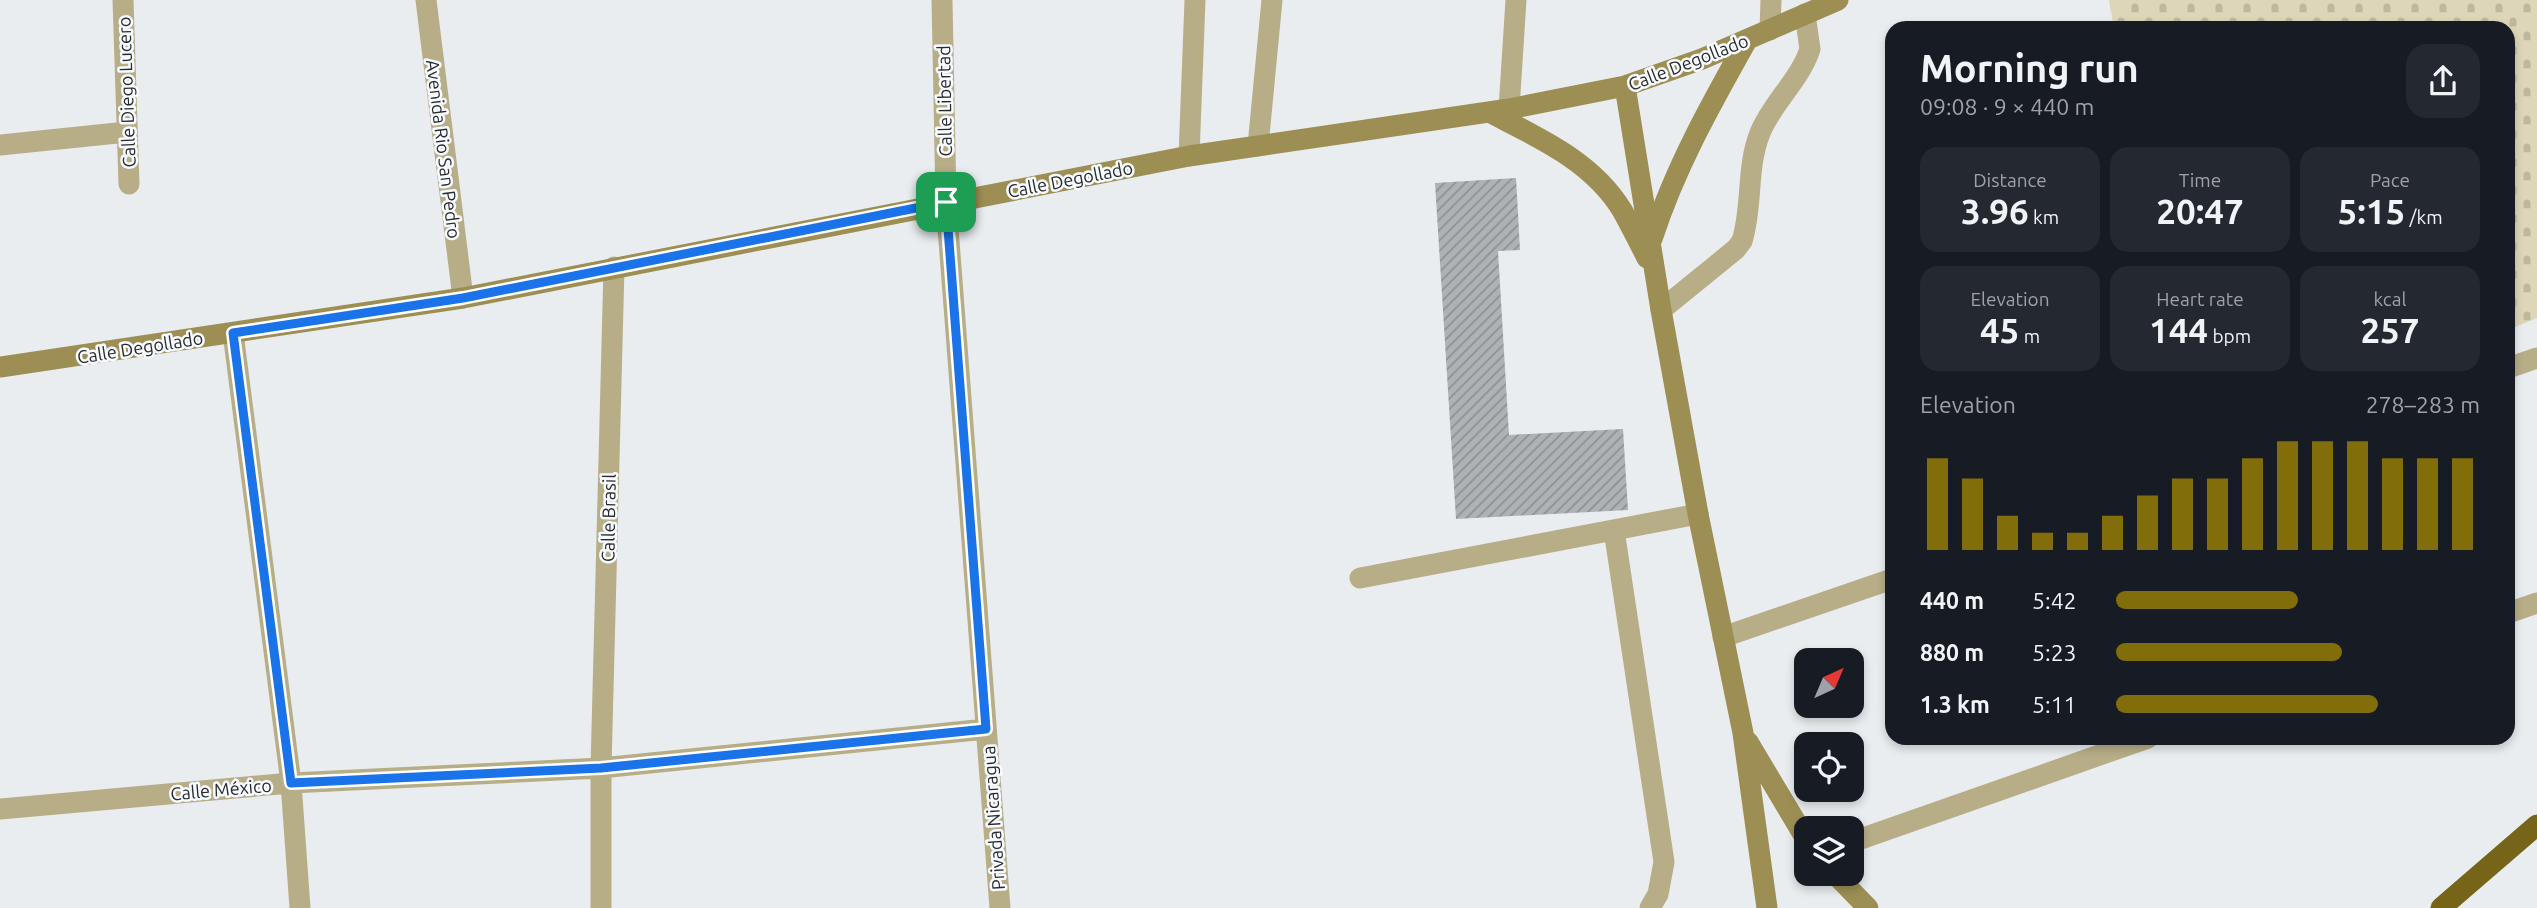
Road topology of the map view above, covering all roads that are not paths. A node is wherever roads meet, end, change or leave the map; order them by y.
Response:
1 (123, 0) edge
2 (426, 0) edge
3 (942, 0) edge
4 (1195, 0) edge
5 (1272, 0) edge
6 (1516, 0) edge
7 (1771, 0) edge
8 (1838, 0) edge
9 (1805, 14) junction
10 (1770, 30) junction
11 (1747, 40) junction
12 (1625, 86) junction
13 (1499, 111) junction
14 (127, 132) junction
15 (0, 145) edge
16 (1258, 146) junction
17 (1189, 156) junction
18 (129, 184) dead end
19 (946, 202) junction
20 (1651, 244) junction
21 (614, 267) junction
22 (1656, 274) junction
23 (463, 298) junction
24 (1661, 310) junction
25 (233, 333) junction
26 (2537, 358) edge
27 (2515, 366) edge
28 (0, 368) edge
29 (1698, 514) junction
30 (1614, 530) junction
31 (1360, 578) dead end
32 (1885, 581) edge
33 (2537, 603) edge
34 (2515, 611) edge
35 (1723, 637) junction
36 (986, 729) junction
37 (1744, 733) junction
38 (2128, 745) edge
39 (601, 768) junction
40 (291, 783) junction
41 (0, 809) edge
42 (1794, 818) edge
43 (2537, 825) edge
44 (1864, 838) edge
45 (1847, 886) edge
46 (300, 908) edge
47 (601, 908) edge
48 (1000, 908) edge
49 (1650, 908) edge
50 (1767, 908) edge
51 (1868, 908) edge
52 (2441, 908) edge

1 - 14 street, Calle Diego Lucero
2 - 23 street, Avenida Rio San Pedro
3 - 19 street, Calle Libertad
4 - 17 street
5 - 16 street
6 - 13 street
7 - 10 street
8 - 9 main road, Calle Degollado
9 - 10 main road, Calle Degollado
9 - 24 street
10 - 11 main road, Calle Degollado
11 - 12 main road, Calle Degollado
11 - 20 main road
12 - 13 main road, Calle Degollado
12 - 20 main road
13 - 16 main road, Calle Degollado
13 - 22 main road
14 - 15 street
14 - 18 street, Calle Diego Lucero
16 - 17 main road, Calle Degollado
17 - 19 main road, Calle Degollado
19 - 21 main road, Calle Degollado
19 - 36 street, Calle Libertad
20 - 22 main road
21 - 23 main road, Calle Degollado
21 - 39 street, Calle Brasil
22 - 24 main road
23 - 25 main road, Calle Degollado
24 - 29 main road
25 - 28 main road, Calle Degollado
25 - 40 street
26 - 27 street
29 - 30 street
29 - 35 main road
30 - 31 street
30 - 49 street
32 - 35 street
33 - 34 street
35 - 37 main road
36 - 39 street, Calle México
36 - 48 street, Privada Nicaragua
37 - 42 main road
37 - 50 main road
38 - 44 street
39 - 40 street, Calle México
39 - 47 street, Calle Brasil
40 - 41 street, Calle México
40 - 46 street
43 - 52 highway
45 - 51 main road

